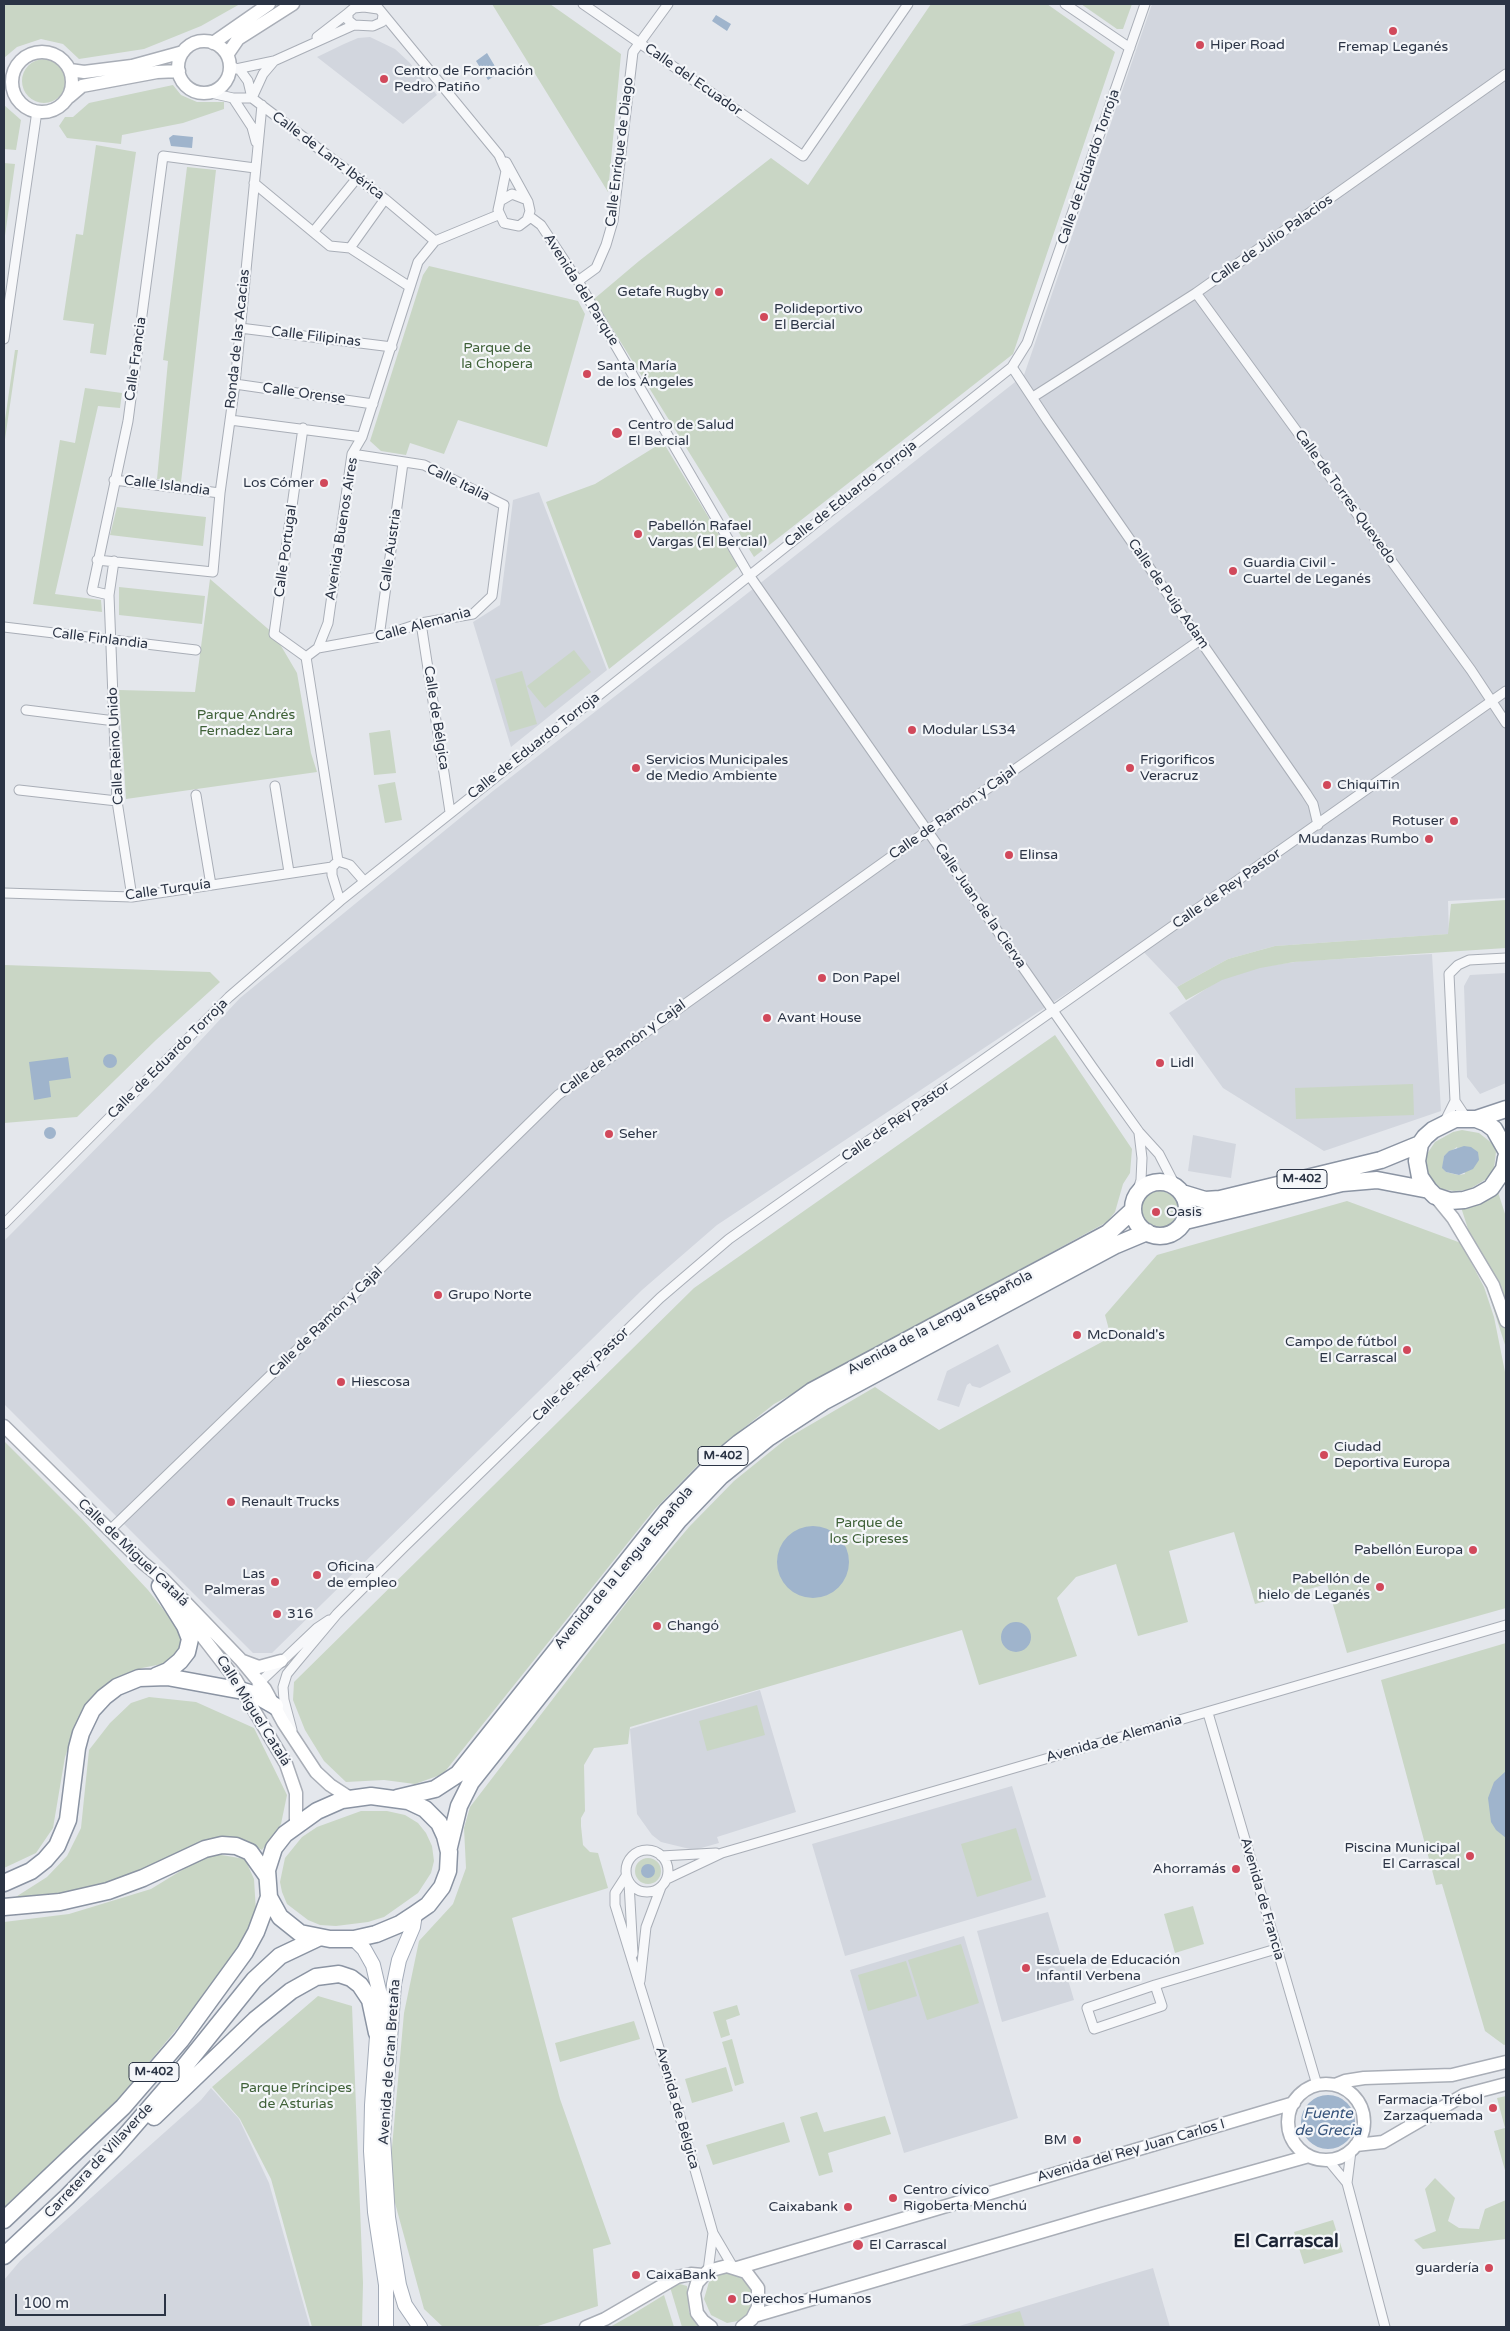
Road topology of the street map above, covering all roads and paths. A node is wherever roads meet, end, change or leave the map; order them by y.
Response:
1 (269, 4) edge
2 (293, 4) edge
3 (582, 4) edge
4 (668, 4) edge
5 (908, 4) edge
6 (1066, 4) edge
7 (1144, 4) edge
8 (349, 9) edge
9 (379, 9) edge
10 (354, 25) junction
11 (376, 26) junction
12 (406, 42) junction
13 (213, 43) junction
14 (308, 44) junction
15 (640, 44) junction
16 (1130, 48) junction
17 (183, 52) junction
18 (274, 60) junction
19 (231, 63) junction
20 (9, 70) edge
21 (70, 70) junction
22 (179, 71) junction
23 (1506, 74) edge
24 (8, 87) edge
25 (211, 92) junction
26 (68, 97) junction
27 (232, 98) junction
28 (252, 98) junction
29 (262, 106) junction
30 (37, 111) junction
31 (258, 147) junction
32 (499, 155) junction
33 (255, 168) junction
34 (357, 178) junction
35 (254, 183) junction
36 (525, 199) junction
37 (385, 200) junction
38 (500, 201) junction
39 (498, 215) junction
40 (529, 216) junction
41 (314, 231) junction
42 (435, 241) junction
43 (350, 248) junction
44 (8, 273) edge
45 (578, 281) junction
46 (410, 287) junction
47 (1196, 293) junction
48 (240, 328) junction
49 (4, 339) edge
50 (392, 347) junction
51 (1012, 367) junction
52 (235, 384) junction
53 (1033, 397) junction
54 (373, 404) junction
55 (230, 420) junction
56 (303, 428) junction
57 (362, 437) junction
58 (352, 454) junction
59 (403, 463) junction
60 (114, 480) junction
61 (220, 493) junction
62 (504, 505) joint
63 (97, 560) junction
64 (114, 561) junction
65 (750, 575) junction
66 (109, 595) junction
67 (421, 623) junction
68 (4, 627) edge
69 (379, 637) junction
70 (112, 640) junction
71 (1200, 640) junction
72 (318, 648) junction
73 (196, 650) dead end
74 (306, 657) junction
75 (1506, 691) edge
76 (1492, 702) junction
77 (26, 710) dead end
78 (115, 721) junction
79 (1506, 723) edge
80 (275, 786) dead end
81 (19, 790) dead end
82 (196, 794) dead end
83 (117, 800) junction
84 (450, 812) junction
85 (1318, 825) junction
86 (927, 831) junction
87 (335, 864) junction
88 (289, 872) junction
89 (364, 881) junction
90 (211, 885) junction
91 (4, 893) edge
92 (132, 897) junction
93 (340, 901) junction
94 (1506, 958) edge
95 (1054, 1011) junction
96 (1455, 1101) junction
97 (1506, 1109) edge
98 (1471, 1119) junction
99 (1443, 1124) junction
100 (1139, 1132) junction
101 (1420, 1144) junction
102 (1506, 1150) edge
103 (1505, 1168) edge
104 (1179, 1190) junction
105 (1432, 1193) junction
106 (1134, 1204) junction
107 (1185, 1221) junction
108 (4, 1224) edge
109 (1147, 1232) junction
110 (1506, 1321) edge
111 (4, 1426) edge
112 (109, 1531) junction
113 (143, 1563) junction
114 (160, 1586) junction
115 (337, 1614) junction
116 (1506, 1625) edge
117 (240, 1659) junction
118 (281, 1662) junction
119 (154, 1676) junction
120 (260, 1682) junction
121 (243, 1690) junction
122 (275, 1706) junction
123 (1208, 1713) junction
124 (294, 1738) junction
125 (350, 1798) junction
126 (397, 1798) junction
127 (296, 1825) junction
128 (449, 1847) junction
129 (722, 1853) junction
130 (662, 1856) junction
131 (267, 1876) junction
132 (628, 1880) junction
133 (4, 1883) edge
134 (664, 1883) junction
135 (269, 1897) junction
136 (4, 1907) edge
137 (415, 1914) junction
138 (318, 1938) junction
139 (354, 1939) junction
140 (1276, 1950) junction
141 (640, 1983) junction
142 (1155, 1985) junction
143 (377, 2033) junction
144 (1506, 2062) edge
145 (1506, 2084) edge
146 (1317, 2085) junction
147 (1335, 2085) junction
148 (1294, 2102) junction
149 (1354, 2148) junction
150 (1309, 2156) junction
151 (1328, 2160) junction
152 (98, 2166) junction
153 (1347, 2183) junction
154 (4, 2220) edge
155 (713, 2233) junction
156 (4, 2256) edge
157 (735, 2267) junction
158 (706, 2273) junction
159 (748, 2323) edge
160 (386, 2327) edge
161 (420, 2327) edge
162 (586, 2327) edge
163 (711, 2327) edge
164 (1384, 2327) edge

1 - 13 main road
2 - 19 main road
3 - 15 street, Calle del Ecuador
4 - 15 street, Calle Enrique de Diago
5 - 15 street, Calle del Ecuador
6 - 16 street
7 - 16 street, Calle de Eduardo Torroja
8 - 9 street
8 - 10 street
8 - 14 street
9 - 11 street
9 - 12 street
10 - 11 street
10 - 14 street
11 - 12 street
12 - 32 street
13 - 17 main road
13 - 19 main road
14 - 18 street
15 - 45 street, Calle Enrique de Diago
16 - 51 street, Calle de Eduardo Torroja
17 - 21 main road
17 - 22 main road
18 - 19 street
18 - 28 street
19 - 25 main road
19 - 28 street, Calle de Lanz Ibérica
20 - 21 main road
20 - 24 main road
21 - 26 main road
22 - 25 main road
22 - 26 main road
23 - 47 street, Calle de Julio Palacios
24 - 30 main road
25 - 27 street
26 - 30 main road
27 - 28 street
27 - 31 street
28 - 29 street, Calle de Lanz Ibérica
29 - 31 street, Ronda de las Acacias
29 - 34 street, Calle de Lanz Ibérica
30 - 44 street
31 - 33 street, Ronda de las Acacias
32 - 36 street
32 - 38 street
33 - 35 street, Ronda de las Acacias
33 - 60 street, Calle Francia
34 - 37 street, Calle de Lanz Ibérica
34 - 41 street
35 - 41 street
35 - 48 street, Ronda de las Acacias
36 - 38 street
36 - 40 street
37 - 42 street, Calle de Lanz Ibérica
37 - 43 street
38 - 39 street
39 - 40 street
39 - 42 street, Avenida Buenos Aires
40 - 45 street, Avenida del Parque
41 - 43 street
42 - 46 street, Avenida Buenos Aires
43 - 46 street
44 - 49 street
45 - 65 street, Avenida del Parque
46 - 50 street, Avenida Buenos Aires
47 - 53 street, Calle de Julio Palacios
47 - 76 street, Calle de Torres Quevedo
48 - 50 street, Calle Filipinas
48 - 52 street, Ronda de las Acacias
50 - 54 street, Avenida Buenos Aires
51 - 53 street, Calle de Puig Adam
51 - 65 street, Calle de Eduardo Torroja
52 - 54 street, Calle Orense
52 - 55 street, Ronda de las Acacias
53 - 71 street, Calle de Puig Adam
54 - 57 street, Avenida Buenos Aires
55 - 56 street
55 - 61 street, Ronda de las Acacias
56 - 57 street
56 - 74 street, Calle Portugal
57 - 58 street, Avenida Buenos Aires
58 - 59 street, Calle Italia
58 - 72 street, Avenida Buenos Aires
59 - 62 street, Calle Italia
59 - 69 street, Calle Austria
60 - 61 street, Calle Islandia
60 - 63 street, Calle Francia
61 - 64 street, Ronda de las Acacias
62 - 67 street, Calle Alemania
63 - 64 street
63 - 66 street, Calle Francia
64 - 66 street, Calle Reino Unido
65 - 84 street, Calle de Eduardo Torroja
65 - 86 street, Calle Juan de la Cierva
66 - 70 street, Calle Reino Unido
67 - 69 street, Calle Alemania
67 - 84 street, Calle de Bélgica
68 - 70 street, Calle Finlandia
69 - 72 street, Calle Alemania
70 - 73 street, Calle Finlandia
70 - 78 street, Calle Reino Unido
71 - 85 street, Calle de Puig Adam
71 - 86 street, Calle de Ramón y Cajal
72 - 74 street
74 - 87 street
75 - 76 street, Calle de Rey Pastor
76 - 79 street, Calle de Torres Quevedo
76 - 85 street, Calle de Rey Pastor
77 - 78 street
78 - 83 street, Calle Reino Unido
80 - 88 street
81 - 83 street
82 - 90 street
83 - 92 street, Calle Reino Unido
84 - 89 street, Calle de Eduardo Torroja
85 - 95 street, Calle de Rey Pastor
86 - 95 street, Calle Juan de la Cierva
86 - 112 street, Calle de Ramón y Cajal
87 - 88 street, Calle Turquía
87 - 89 street
87 - 93 street
88 - 90 street, Calle Turquía
89 - 93 street, Calle de Eduardo Torroja
90 - 92 street, Calle Turquía
91 - 92 street, Calle Turquía
93 - 108 street, Calle de Eduardo Torroja
94 - 96 street
95 - 100 street, Calle Juan de la Cierva
95 - 115 street, Calle de Rey Pastor
96 - 98 street
96 - 99 street
97 - 98 highway, M-402
98 - 99 highway, M-402
98 - 102 highway
99 - 101 highway, M-402
100 - 104 street, Calle Juan de la Cierva
100 - 106 street
101 - 104 highway, M-402
101 - 105 highway
103 - 105 highway, M-402
104 - 106 highway, M-402
104 - 107 highway
105 - 107 highway, M-402
105 - 110 main road
106 - 109 highway
106 - 126 highway, Avenida de la Lengua Española / M-402
107 - 109 highway, M-402
109 - 128 highway, Avenida de la Lengua Española / M-402
111 - 112 main road, Calle de Miguel Catalá
112 - 113 main road, Calle de Miguel Catalá
113 - 114 main road, Calle Miguel Catalá
113 - 117 main road, Calle de Miguel Catalá
114 - 119 highway
114 - 121 main road, Calle Miguel Catalá
115 - 118 street, Calle de Rey Pastor
115 - 124 street, Calle de Rey Pastor
116 - 123 street, Avenida de Alemania
117 - 118 main road
117 - 120 main road, Calle de Miguel Catalá
118 - 120 street, Calle de Rey Pastor
119 - 121 highway
119 - 133 highway
120 - 121 street, Calle de Rey Pastor
120 - 122 main road, Calle Miguel Catalá
121 - 122 highway
121 - 127 main road, Calle Miguel Catalá
122 - 124 main road, Calle Miguel Catalá
123 - 129 street, Avenida de Alemania
123 - 140 street, Avenida de Francia
124 - 125 main road, Calle Miguel Catalá
125 - 126 highway, M-402
125 - 127 highway, M-402
126 - 128 highway, M-402
127 - 131 highway, M-402
128 - 137 highway, M-402
129 - 130 street, Avenida de Alemania
129 - 134 street, Avenida de Alemania
130 - 132 street
130 - 134 street
131 - 135 highway, M-402
131 - 136 highway
132 - 134 street
132 - 141 street, Avenida de Bélgica
132 - 141 street, Avenida de Bélgica
134 - 141 street, Avenida de Bélgica
135 - 138 highway, M-402
135 - 154 highway, Carretera de Villaverde / M-402
137 - 139 highway, M-402
137 - 161 main road, Avenida de Gran Bretaña
138 - 139 highway, M-402
138 - 152 highway, Carretera de Villaverde / M-402
139 - 143 main road, Avenida de Gran Bretaña
140 - 142 street
140 - 146 street, Avenida de Francia
141 - 155 street, Avenida de Bélgica
142 - 142 street
143 - 152 highway
143 - 160 main road, Avenida de Gran Bretaña
144 - 147 main road
145 - 149 main road
146 - 147 main road
146 - 148 main road
147 - 149 main road
148 - 150 main road
148 - 157 main road, Avenida del Rey Juan Carlos I
149 - 151 main road
149 - 153 street
150 - 151 main road
150 - 159 main road
151 - 153 street
152 - 156 highway, Carretera de Villaverde / M-402
153 - 164 street
155 - 157 street
155 - 158 street
157 - 158 main road, Avenida del Rey Juan Carlos I
157 - 159 main road
158 - 162 main road
158 - 163 main road

